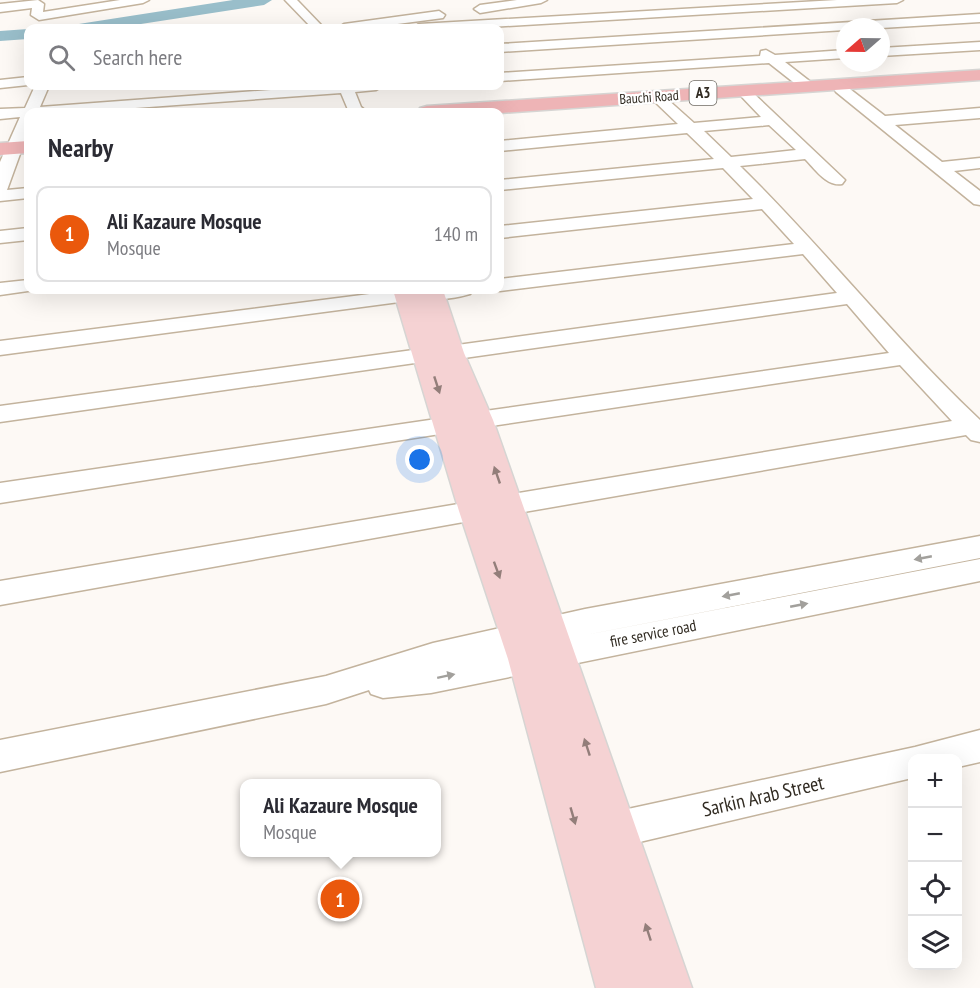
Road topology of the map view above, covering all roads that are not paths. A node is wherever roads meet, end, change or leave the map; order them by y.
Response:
1 (142, 0) edge
2 (541, 0) edge
3 (703, 0) edge
4 (897, 0) edge
5 (292, 2) edge
6 (965, 4) dead end
7 (417, 5) dead end
8 (0, 8) edge
9 (716, 10) junction
10 (980, 12) edge
11 (59, 13) junction
12 (432, 16) junction
13 (980, 18) edge
14 (64, 24) edge
15 (314, 24) edge
16 (397, 24) edge
17 (485, 24) edge
18 (744, 33) junction
19 (980, 46) edge
20 (504, 48) edge
21 (890, 51) edge
22 (836, 55) edge
23 (772, 59) junction
24 (504, 77) edge
25 (980, 77) edge
26 (0, 84) edge
27 (24, 85) edge
28 (807, 86) junction
29 (841, 88) junction
30 (39, 90) edge
31 (309, 90) edge
32 (346, 90) edge
33 (747, 95) junction
34 (661, 101) junction
35 (32, 108) edge
36 (91, 108) edge
37 (354, 108) edge
38 (485, 108) edge
39 (24, 113) edge
40 (504, 113) edge
41 (980, 113) edge
42 (0, 114) edge
43 (773, 120) junction
44 (882, 121) junction
45 (24, 125) edge
46 (692, 128) junction
47 (14, 146) edge
48 (504, 146) edge
49 (808, 154) junction
50 (727, 162) junction
51 (980, 163) edge
52 (939, 167) junction
53 (836, 180) dead end
54 (504, 185) edge
55 (0, 188) edge
56 (24, 193) edge
57 (0, 196) edge
58 (980, 200) edge
59 (765, 203) junction
60 (504, 232) edge
61 (24, 234) edge
62 (0, 237) edge
63 (807, 249) junction
64 (504, 285) edge
65 (24, 286) edge
66 (0, 289) edge
67 (403, 294) edge
68 (419, 294) edge
69 (852, 297) junction
70 (0, 348) edge
71 (439, 354) junction
72 (904, 358) junction
73 (0, 414) edge
74 (464, 423) junction
75 (976, 430) edge
76 (0, 493) edge
77 (507, 506) junction
78 (476, 511) junction
79 (980, 547) edge
80 (980, 570) edge
81 (0, 593) edge
82 (538, 645) junction
83 (980, 746) edge
84 (947, 754) edge
85 (0, 756) edge
86 (908, 763) edge
87 (614, 830) junction
88 (622, 988) edge
89 (666, 988) edge

1 - 11 street
2 - 12 street
3 - 9 street
4 - 9 street
5 - 15 street
6 - 10 street
7 - 12 street
8 - 11 street
9 - 17 street
9 - 18 street
11 - 14 street
12 - 16 street
13 - 18 street
18 - 20 street
18 - 23 street
19 - 21 street
22 - 23 street
23 - 24 street
23 - 28 street
25 - 28 highway, Bauchi Road / A3
25 - 29 highway, Bauchi Road / A3
26 - 27 street
28 - 38 highway, Bauchi Road / A3
29 - 33 highway, Bauchi Road / A3
29 - 44 street
30 - 35 street
31 - 36 street
32 - 37 street
33 - 34 highway, Bauchi Road / A3
33 - 43 street
34 - 40 highway, Bauchi Road / A3
34 - 46 street
39 - 42 street
41 - 44 street
43 - 46 street
43 - 49 street
44 - 52 street
45 - 47 street
46 - 48 street
46 - 50 street
47 - 55 street
49 - 50 street
49 - 53 street
50 - 54 street
50 - 59 street
51 - 52 street
52 - 58 street
56 - 57 street
59 - 60 street
59 - 63 street
61 - 62 street
63 - 64 street
63 - 69 street
65 - 66 street
67 - 70 street
68 - 71 main road
69 - 71 street
69 - 72 street
71 - 73 street
71 - 74 main road
72 - 74 street
72 - 75 street
74 - 76 street
77 -> 74 main road
74 - 78 main road
75 - 77 street
77 - 82 main road
78 - 81 street
78 -> 82 main road
79 -> 82 street
82 -> 80 street, fire service road
82 - 85 street, fire service road
87 -> 82 main road
82 -> 88 main road
83 - 84 street
86 - 87 street, Sarkin Arab Street
89 -> 87 main road

